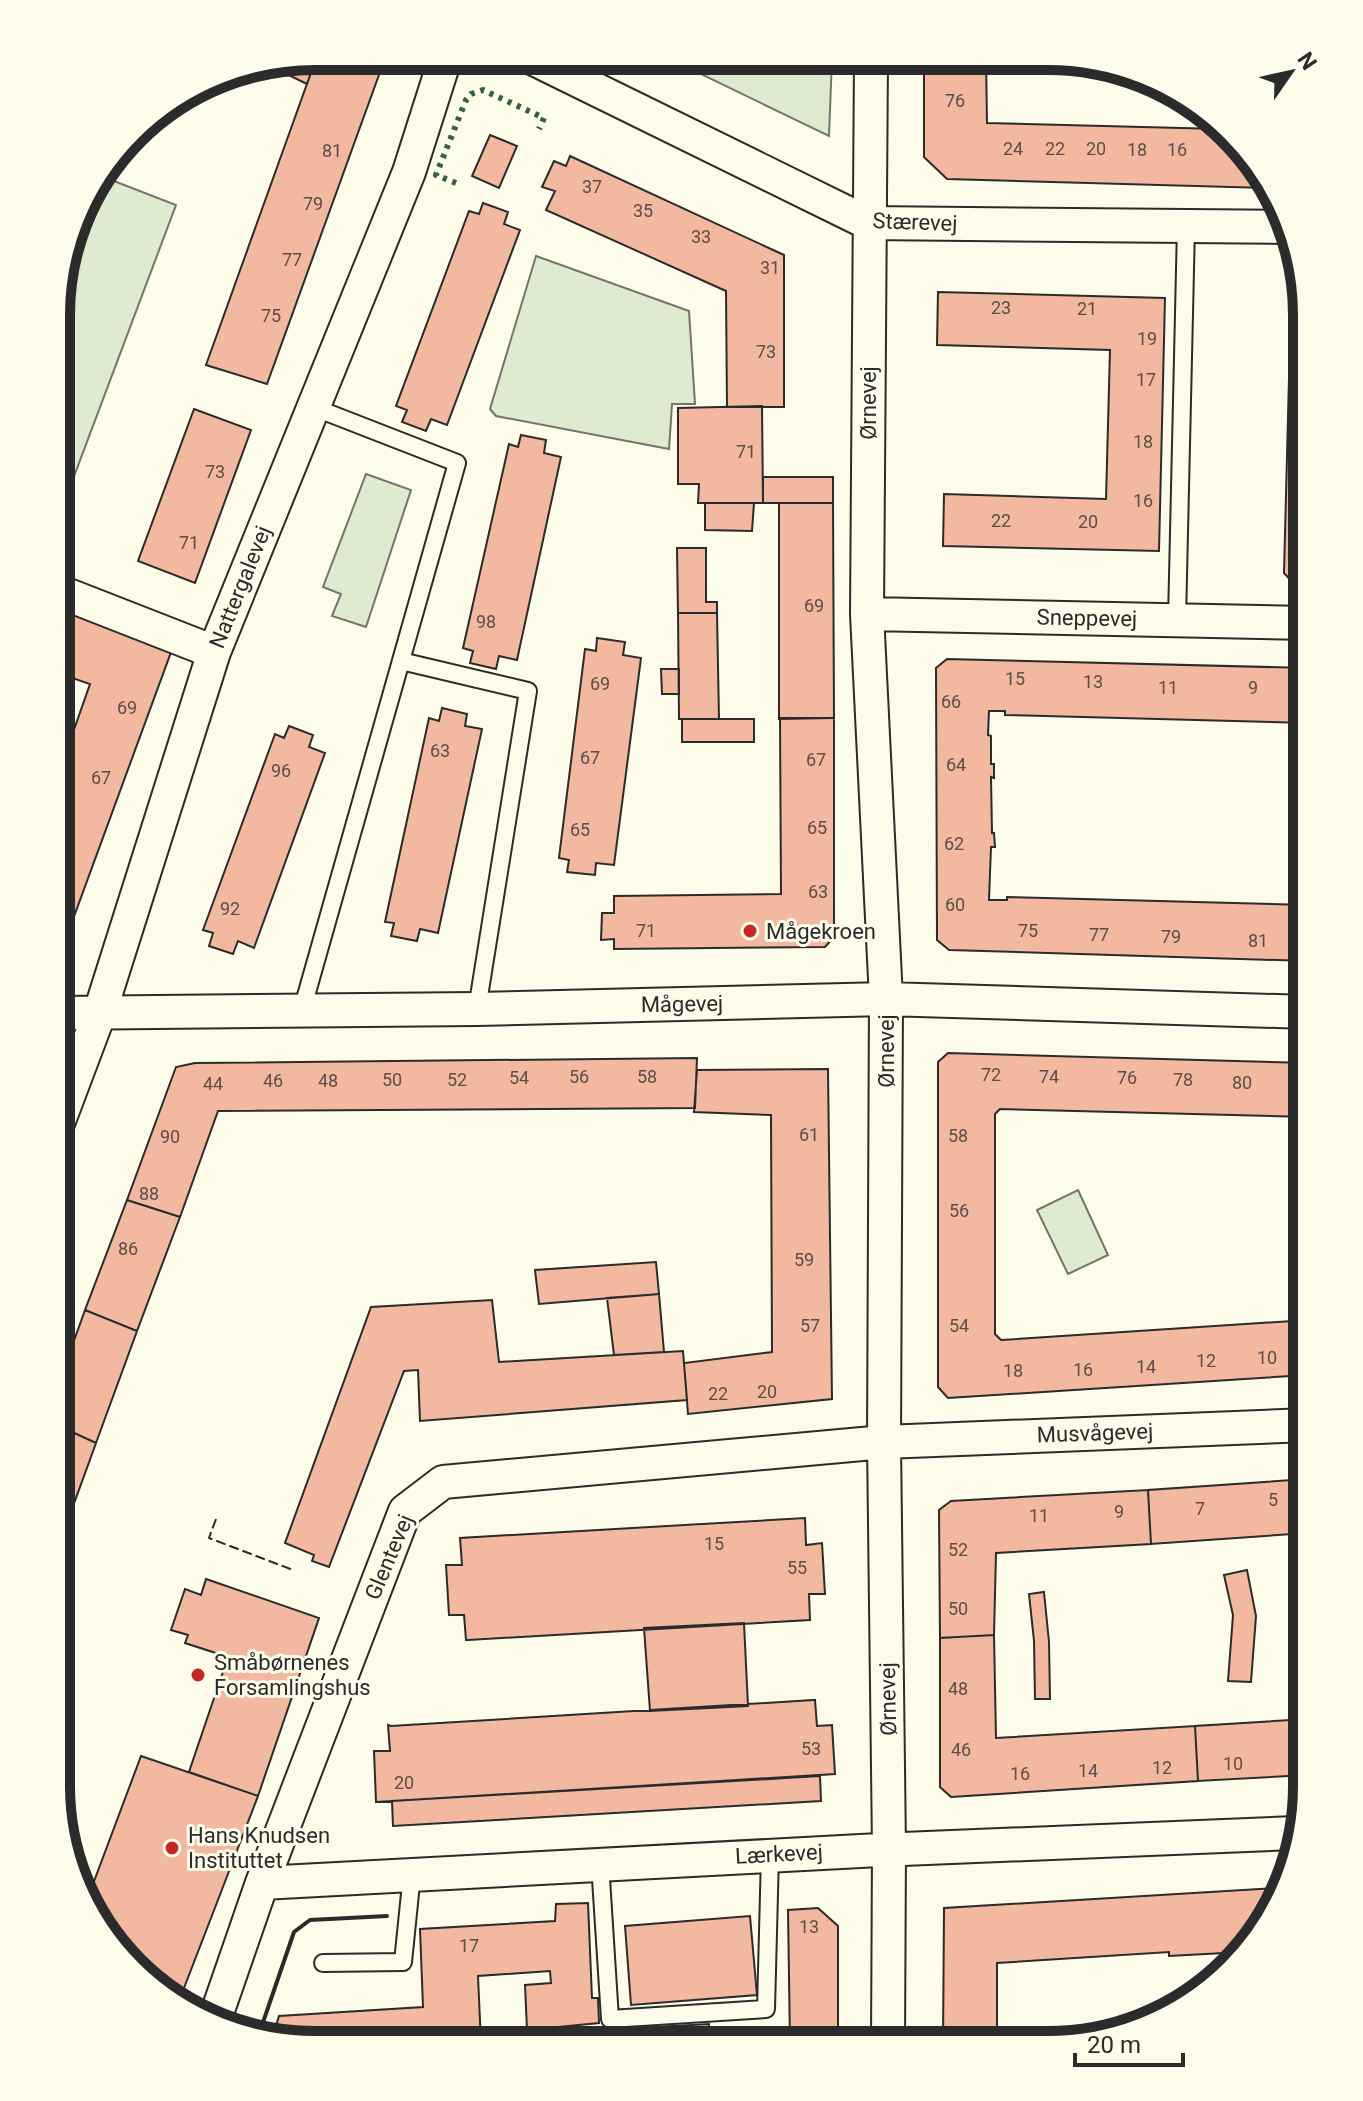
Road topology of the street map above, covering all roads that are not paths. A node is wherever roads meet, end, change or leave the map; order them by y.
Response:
1 (871, 70) edge
2 (442, 71) edge
3 (558, 71) edge
4 (868, 223) junction
5 (1186, 226) junction
6 (1276, 227) edge
7 (313, 407) junction
8 (70, 596) edge
9 (867, 614) junction
10 (1177, 620) junction
11 (1293, 623) edge
12 (214, 652) junction
13 (401, 661) junction
14 (886, 999) junction
15 (477, 1009) junction
16 (302, 1010) junction
17 (100, 1012) junction
18 (1293, 1012) edge
19 (70, 1013) edge
20 (70, 1092) edge
21 (1292, 1426) edge
22 (884, 1442) junction
23 (1288, 1833) edge
24 (889, 1849) junction
25 (770, 1855) junction
26 (600, 1863) junction
27 (412, 1874) junction
28 (262, 1883) junction
29 (323, 1963) dead end
30 (218, 2011) edge
31 (888, 2031) edge

1 - 4 street, Ørnevej
2 - 7 street, Nattergalevej
3 - 4 street, Stærevej
4 - 5 street, Stærevej
4 - 9 street, Ørnevej
5 - 6 street, Stærevej
5 - 10 lane
7 - 12 street, Nattergalevej
7 - 13 lane
8 - 12 street
9 - 10 street, Sneppevej
9 - 14 street, Ørnevej
10 - 11 street, Sneppevej
12 - 17 street, Nattergalevej
13 - 15 lane
13 - 16 lane
14 - 15 street, Mågevej
14 - 18 street, Mågevej
14 - 22 street, Ørnevej
15 - 16 street, Mågevej
16 - 17 street, Mågevej
17 - 19 street, Mågevej
17 - 20 street, Nattergalevej
21 - 22 street, Musvågevej
22 - 24 street, Ørnevej
22 - 28 street, Glentevej
23 - 24 street, Lærkevej
24 - 25 street, Lærkevej
24 - 31 street, Ørnevej
25 - 26 street, Lærkevej
25 - 26 lane
26 - 27 street, Lærkevej
27 - 28 street, Lærkevej
27 - 29 lane
28 - 30 street, Glentevej

